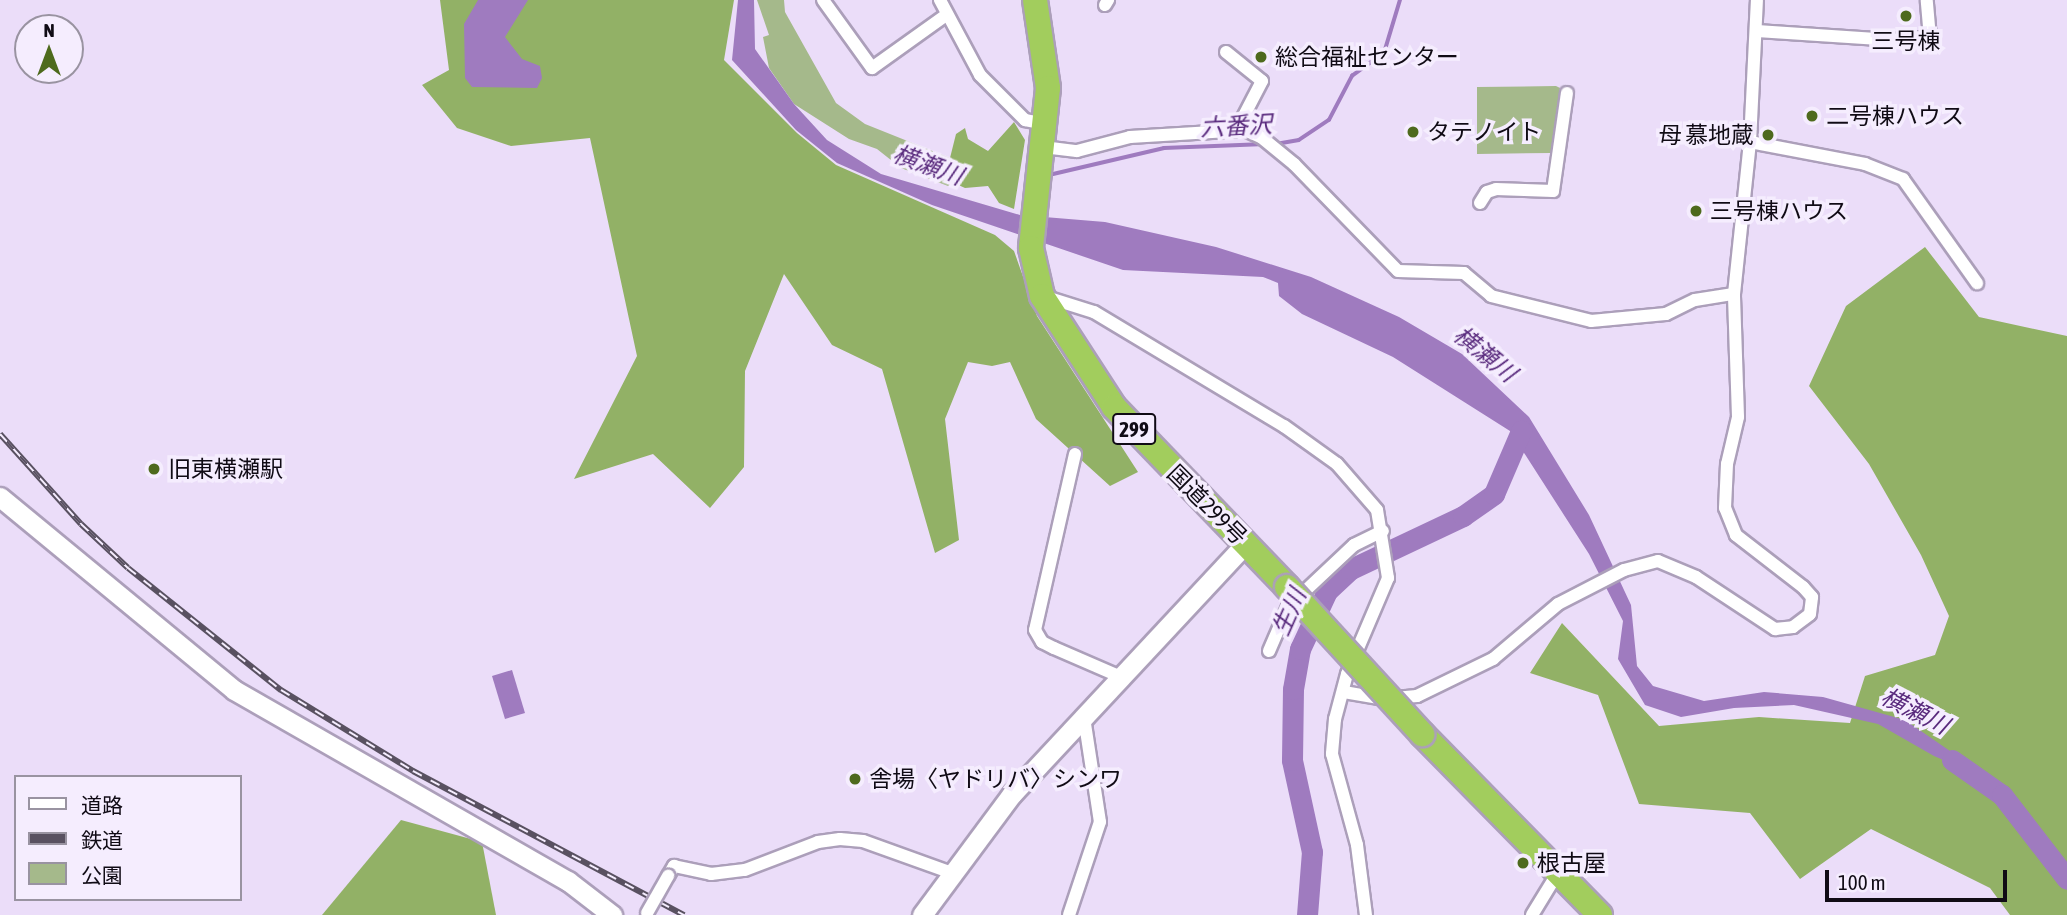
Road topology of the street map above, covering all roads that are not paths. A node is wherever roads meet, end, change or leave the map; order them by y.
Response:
1 (823, 0) edge
2 (940, 0) edge
3 (1035, 0) edge
4 (1757, 0) edge
5 (1927, 0) edge
6 (946, 15) junction
7 (1757, 31) junction
8 (1226, 52) dead end
9 (1567, 93) dead end
10 (1237, 129) junction
11 (1750, 142) junction
12 (1043, 144) junction
13 (1480, 203) dead end
14 (1977, 283) dead end
15 (1734, 294) junction
16 (1042, 296) junction
17 (1075, 454) dead end
18 (0, 497) edge
19 (1383, 537) junction
20 (1246, 543) junction
21 (1269, 651) dead end
22 (1121, 677) junction
23 (1344, 692) junction
24 (1084, 718) junction
25 (951, 873) junction
26 (1557, 874) junction
27 (646, 914) edge
28 (612, 915) edge
29 (922, 915) edge
30 (1069, 915) edge
31 (1366, 915) edge
32 (1532, 915) edge
33 (1600, 915) edge

1 - 6 street
2 - 6 street
3 - 12 highway, 国道299号 / 299
4 - 7 street
5 - 7 street
6 - 12 street
7 - 11 street
8 - 10 street
9 - 13 street
10 - 12 street
10 - 15 street
11 - 14 street
11 - 15 street
12 - 16 highway, 国道299号 / 299
15 - 23 street
16 - 19 street
16 - 20 highway, 国道299号 / 299
17 - 22 street
18 - 28 street
19 - 21 street
19 - 23 street
20 - 22 street
20 - 26 highway, 国道299号 / 299, bridge
22 - 24 street
23 - 31 street
24 - 25 street
24 - 30 street
25 - 27 street, bridge
25 - 29 street
26 - 32 street
26 - 33 highway, 国道299号 / 299

